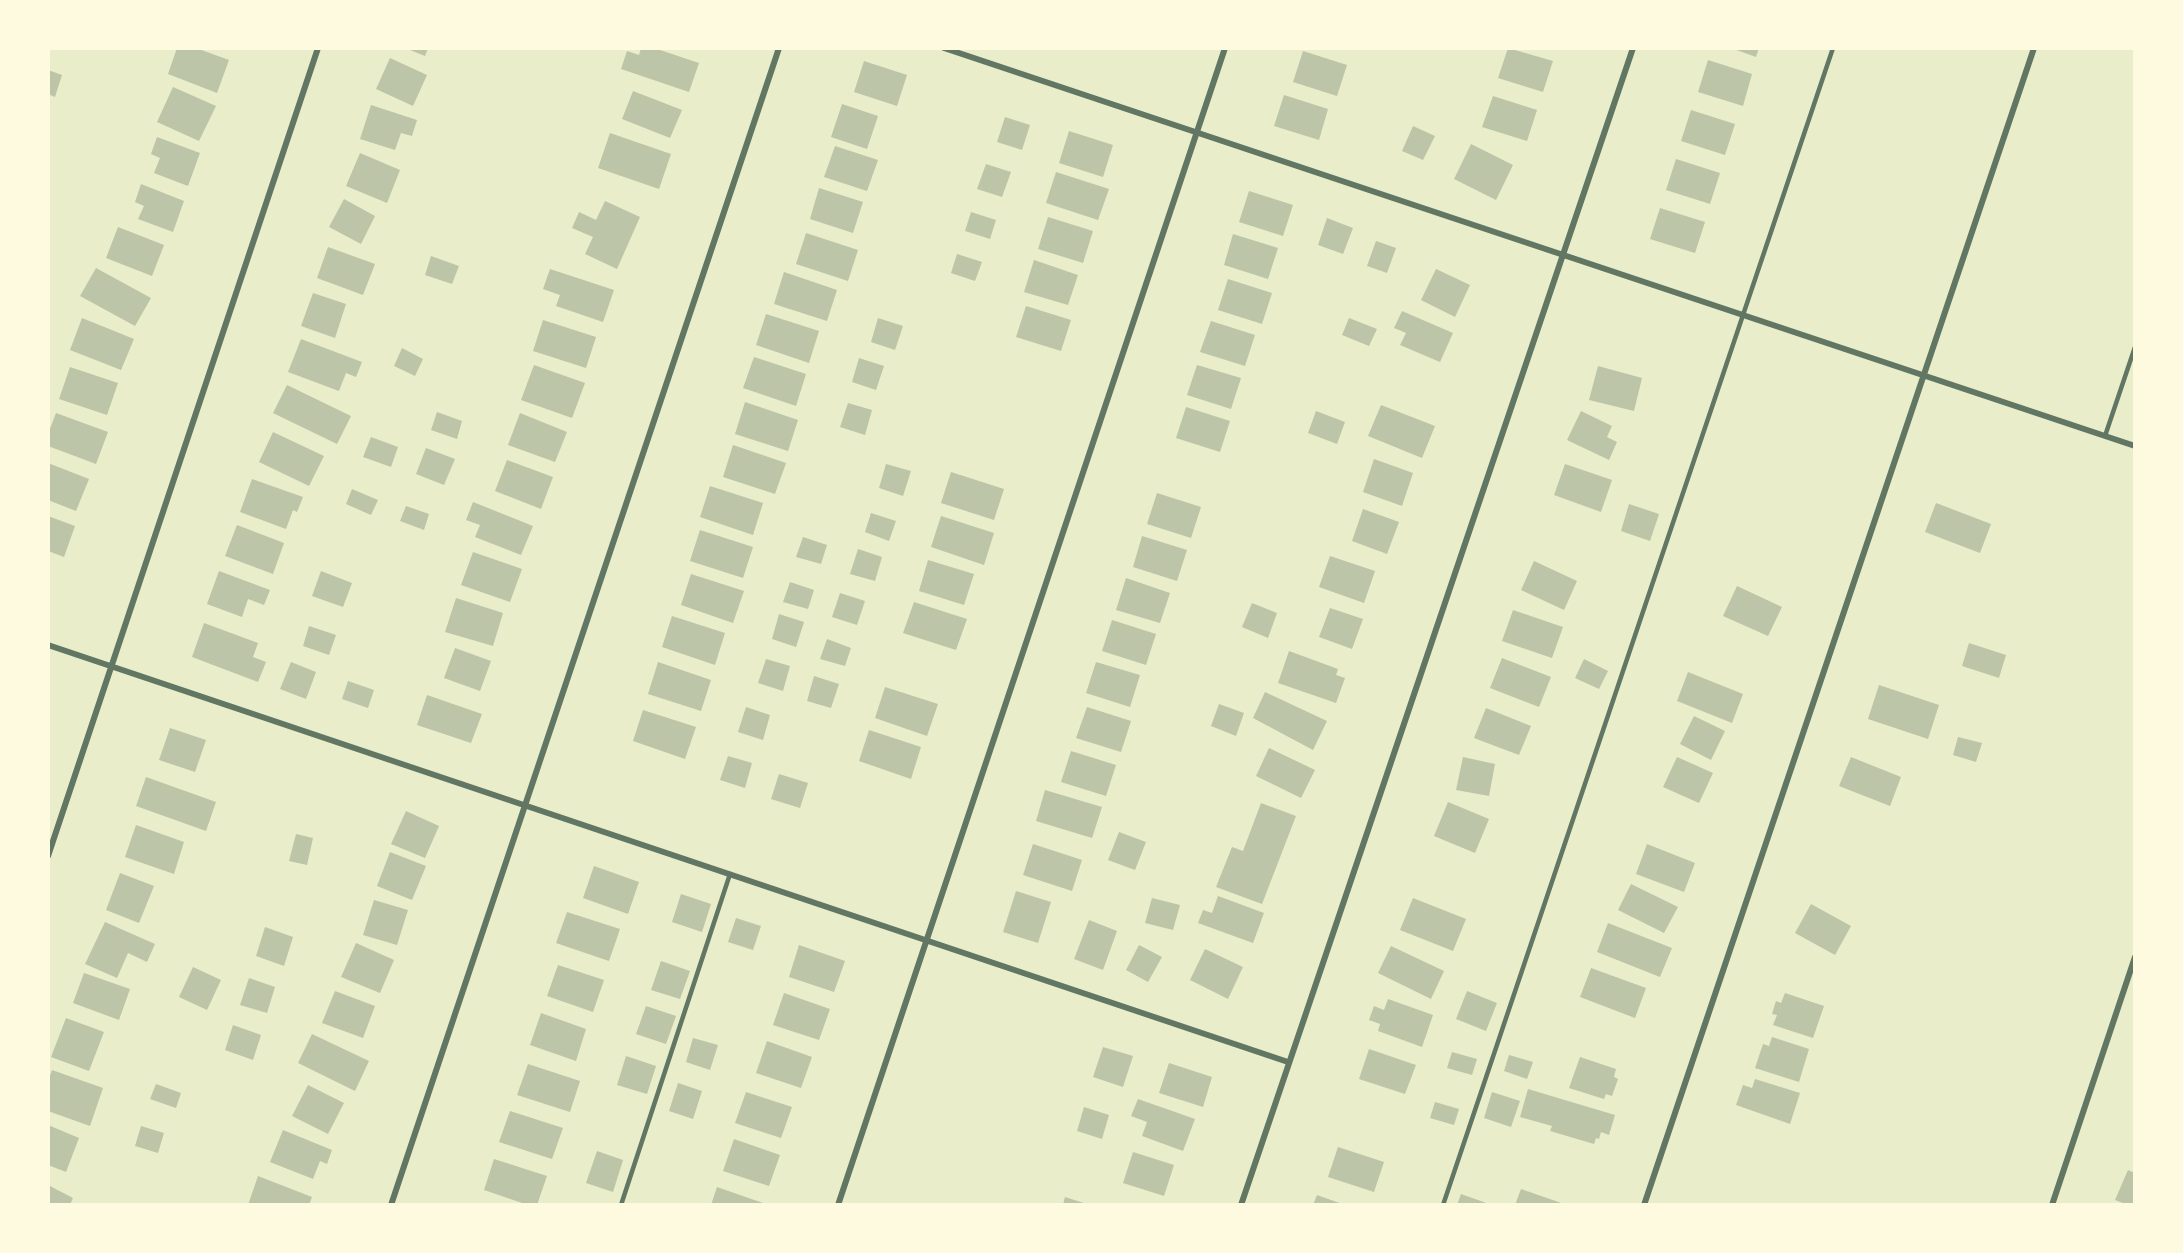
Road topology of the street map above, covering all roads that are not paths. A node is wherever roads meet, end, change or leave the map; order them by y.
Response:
1 (318, 48) edge
2 (779, 48) edge
3 (944, 48) edge
4 (1225, 48) edge
5 (1633, 48) edge
6 (1833, 48) edge
7 (2034, 48) edge
8 (1196, 132) junction
9 (1564, 255) junction
10 (1744, 315) junction
11 (2135, 347) edge
12 (1923, 375) junction
13 (2105, 436) junction
14 (2135, 446) edge
15 (48, 645) edge
16 (112, 666) junction
17 (524, 805) junction
18 (48, 856) edge
19 (730, 874) junction
20 (927, 940) junction
21 (2135, 957) edge
22 (1288, 1062) junction
23 (392, 1205) edge
24 (621, 1205) edge
25 (838, 1205) edge
26 (1241, 1205) edge
27 (1443, 1205) edge
28 (1644, 1205) edge
29 (2052, 1205) edge

1 - 16 street
2 - 17 street
3 - 8 street
4 - 8 street
5 - 9 street
6 - 10 lane
7 - 12 street
8 - 9 street
8 - 20 street
9 - 10 street
9 - 22 street
10 - 12 street
10 - 27 lane
11 - 13 lane
12 - 13 street
12 - 28 street
13 - 14 street
15 - 16 street
16 - 17 street
16 - 18 street
17 - 19 street
17 - 23 street
19 - 20 street
19 - 24 lane
20 - 22 street
20 - 25 street
21 - 29 street
22 - 26 street

